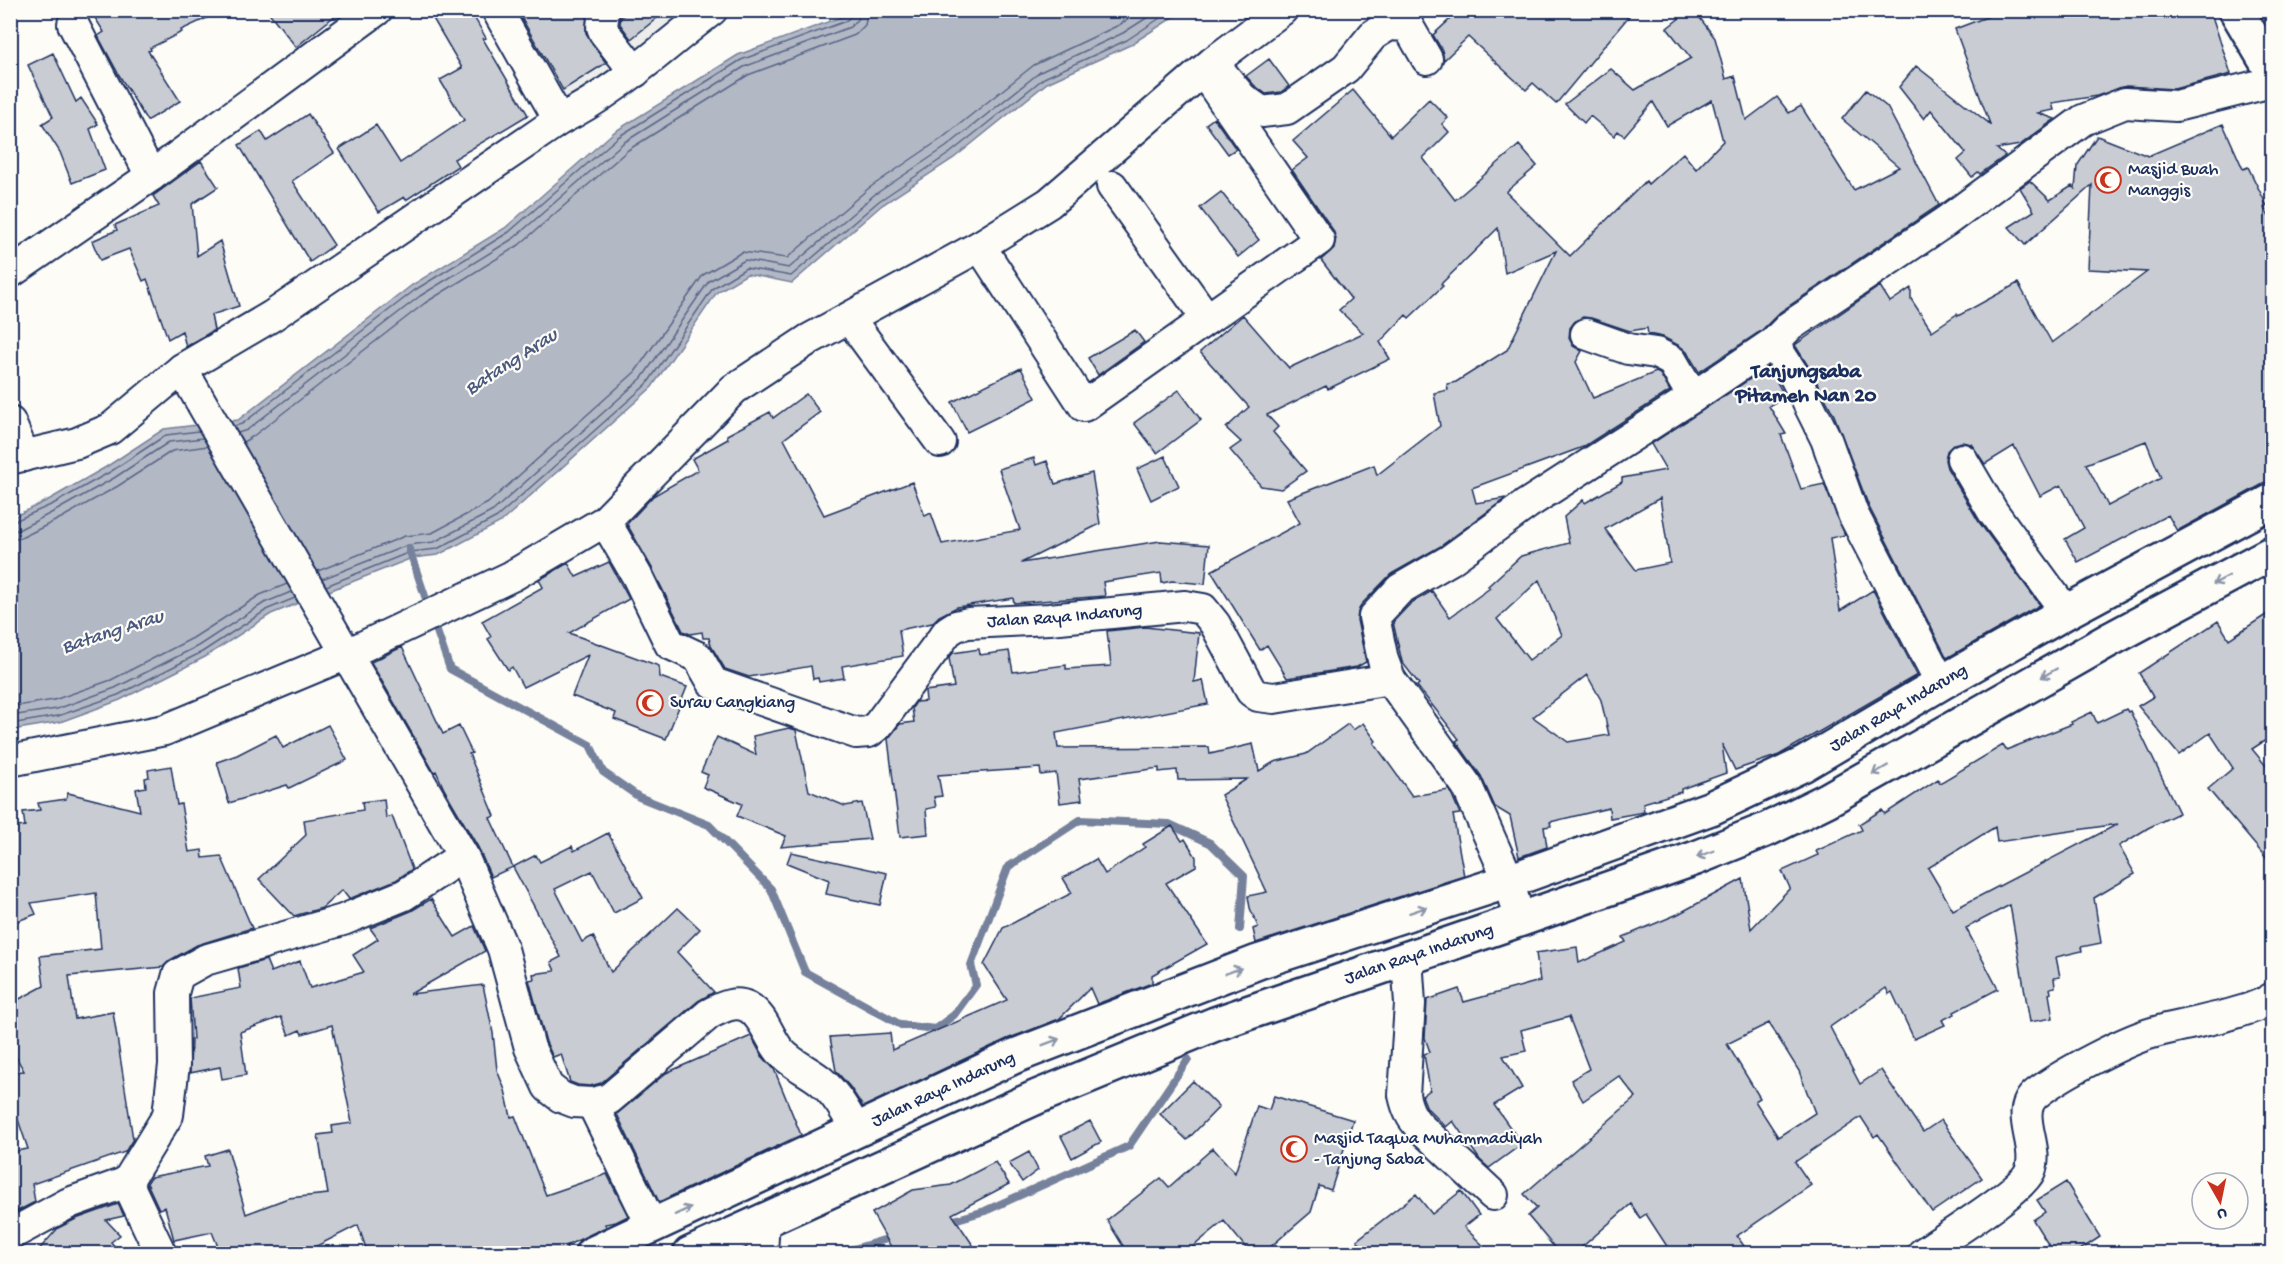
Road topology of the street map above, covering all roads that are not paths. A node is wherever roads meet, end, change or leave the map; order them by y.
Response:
1 (377, 10) edge
2 (497, 10) edge
3 (604, 10) edge
4 (712, 10) edge
5 (1282, 10) edge
6 (2236, 10) edge
7 (73, 24) dead end
8 (1427, 59) dead end
9 (1208, 67) junction
10 (2272, 71) edge
11 (635, 72) junction
12 (2272, 82) edge
13 (559, 120) junction
14 (151, 176) junction
15 (1113, 186) dead end
16 (980, 246) junction
17 (10, 273) edge
18 (849, 318) junction
19 (1207, 319) junction
20 (1586, 334) dead end
21 (1773, 343) junction
22 (187, 378) junction
23 (1693, 397) junction
24 (10, 422) edge
25 (940, 442) dead end
26 (17, 458) edge
27 (1962, 459) dead end
28 (2272, 501) edge
29 (606, 521) junction
30 (2272, 553) edge
31 (2066, 612) junction
32 (341, 643) junction
33 (1390, 679) junction
34 (1941, 683) junction
35 (10, 761) edge
36 (463, 856) junction
37 (1509, 881) junction
38 (1520, 920) junction
39 (1407, 957) junction
40 (2272, 998) edge
41 (592, 1103) junction
42 (856, 1130) junction
43 (127, 1182) junction
44 (1493, 1195) dead end
45 (764, 1219) junction
46 (652, 1226) junction
47 (10, 1235) edge
48 (707, 1250) edge
49 (161, 1254) edge
50 (592, 1254) edge
51 (762, 1254) edge
52 (1922, 1254) edge

1 - 14 street
2 - 13 street
3 - 11 street
4 - 11 street
5 - 9 street
6 - 10 highway
7 - 14 street
8 - 9 street
9 - 16 street
9 - 19 street
11 - 13 street
12 - 21 street
13 - 22 street
14 - 17 street
15 - 19 street
16 - 18 street
16 - 19 street
18 - 25 street
18 - 29 street
20 - 23 street
21 - 23 street
21 - 34 street
22 - 26 street
22 - 32 street
23 - 33 street
24 - 26 street
27 - 31 street
28 - 31 highway, Jalan Raya Indarung
29 - 32 street
29 - 33 street, Jalan Raya Indarung
30 -> 38 highway, Jalan Raya Indarung
31 - 34 highway, Jalan Raya Indarung
32 - 35 street
32 - 36 street
33 - 37 street
34 - 37 highway, Jalan Raya Indarung
36 - 41 street
36 - 43 street
37 - 38 street
42 -> 37 highway, Jalan Raya Indarung
38 - 39 highway, Jalan Raya Indarung
39 - 44 street
39 - 45 highway, Jalan Raya Indarung
40 - 52 street
41 - 42 street
41 - 46 street
46 -> 42 highway, Jalan Raya Indarung
43 - 47 street
43 - 49 street
45 - 48 highway, Jalan Raya Indarung
45 - 51 street
46 - 50 highway, Jalan Raya Indarung

